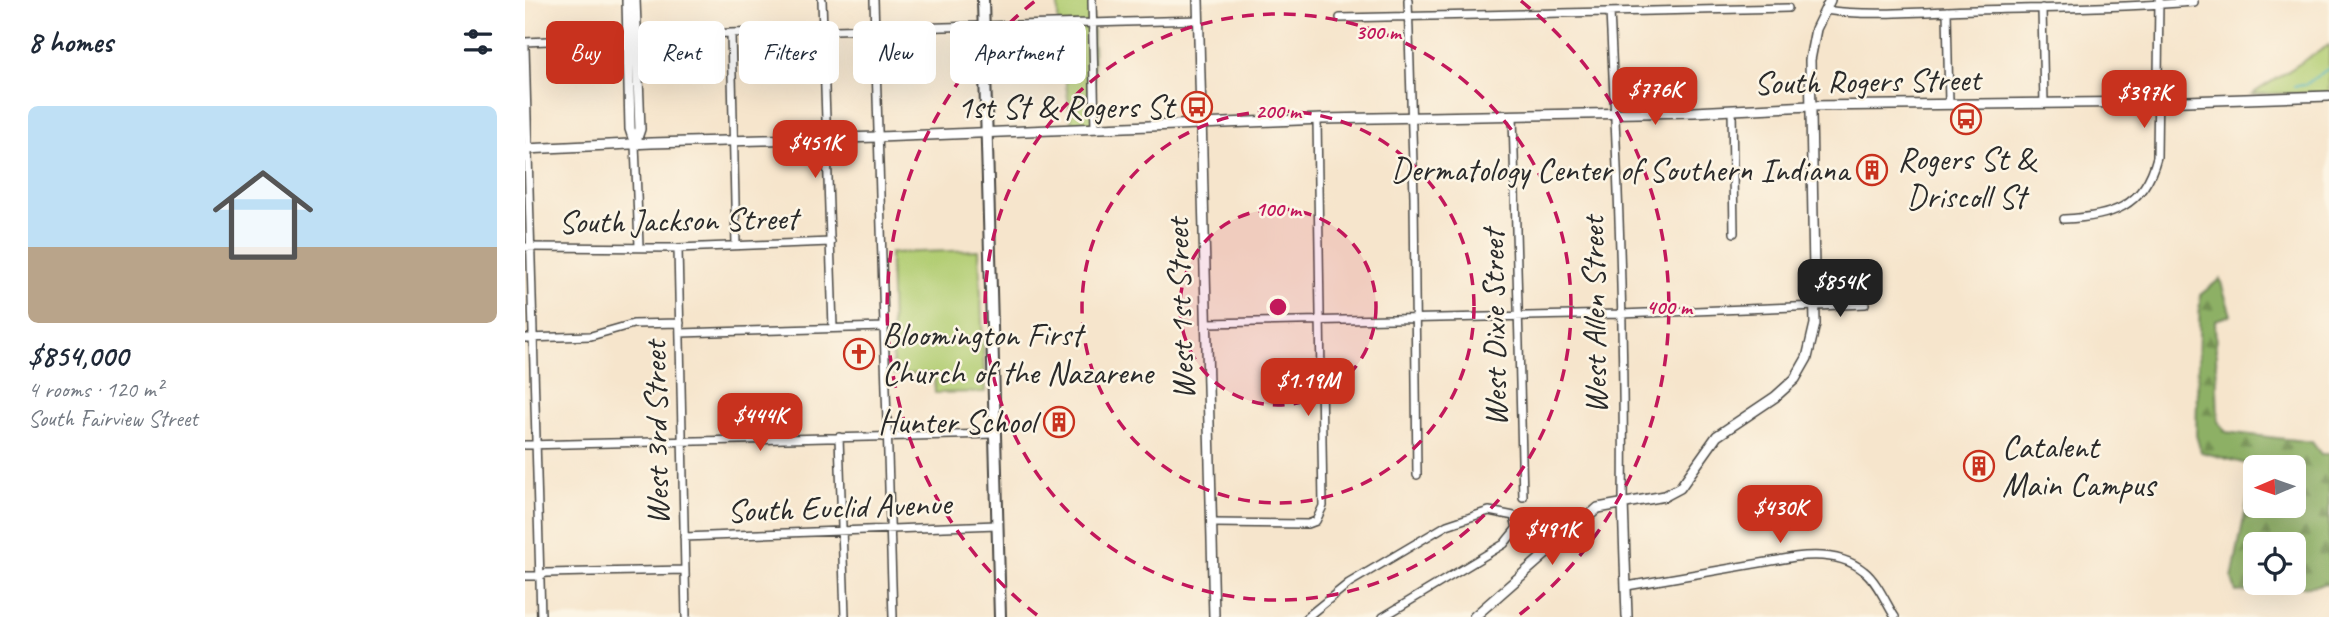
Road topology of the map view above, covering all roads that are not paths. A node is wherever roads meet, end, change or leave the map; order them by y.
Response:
1 (627, 0) edge
2 (635, 0) edge
3 (823, 0) edge
4 (874, 0) edge
5 (983, 0) edge
6 (1092, 0) edge
7 (1198, 0) edge
8 (1408, 0) edge
9 (1830, 0) edge
10 (2194, 2) dead end
11 (2159, 3) edge
12 (1788, 8) dead end
13 (2042, 8) junction
14 (1825, 10) junction
15 (1947, 10) junction
16 (1611, 12) junction
17 (1408, 17) junction
18 (1339, 18) dead end
19 (1199, 20) junction
20 (823, 21) edge
21 (875, 21) edge
22 (984, 21) edge
23 (1086, 23) edge
24 (1092, 23) junction
25 (731, 33) junction
26 (739, 33) edge
27 (633, 37) junction
28 (525, 45) edge
29 (825, 84) edge
30 (877, 84) edge
31 (985, 84) edge
32 (2329, 96) edge
33 (2158, 102) junction
34 (1949, 104) junction
35 (2044, 104) junction
36 (1810, 107) junction
37 (1732, 110) junction
38 (1616, 113) junction
39 (1513, 115) junction
40 (1412, 117) junction
41 (1317, 120) junction
42 (1202, 124) junction
43 (1095, 128) junction
44 (986, 132) junction
45 (879, 137) junction
46 (828, 138) junction
47 (734, 140) junction
48 (635, 144) junction
49 (526, 149) edge
50 (2064, 219) dead end
51 (1734, 233) dead end
52 (831, 242) junction
53 (736, 245) junction
54 (528, 246) edge
55 (639, 246) junction
56 (678, 248) junction
57 (1865, 304) dead end
58 (1814, 306) junction
59 (1621, 314) junction
60 (1517, 316) junction
61 (1415, 317) junction
62 (1321, 320) junction
63 (680, 323) junction
64 (1207, 323) junction
65 (885, 327) junction
66 (833, 328) junction
67 (680, 333) junction
68 (529, 338) edge
69 (994, 434) junction
70 (888, 436) junction
71 (839, 437) junction
72 (682, 442) junction
73 (525, 445) edge
74 (536, 445) junction
75 (1417, 475) dead end
76 (1523, 497) dead end
77 (1623, 502) junction
78 (1212, 523) junction
79 (997, 525) junction
80 (891, 530) junction
81 (842, 531) junction
82 (684, 537) junction
83 (685, 570) junction
84 (525, 576) edge
85 (540, 576) junction
86 (1627, 586) junction
87 (541, 617) edge
88 (686, 617) edge
89 (845, 617) edge
90 (893, 617) edge
91 (999, 617) edge
92 (1215, 617) edge
93 (1307, 617) edge
94 (1383, 617) edge
95 (1474, 617) edge
96 (1627, 617) edge
97 (1895, 617) edge

1 - 27 street
2 - 27 street
3 - 20 street
4 - 21 street
5 - 22 main road
6 - 24 street
7 - 19 street, West 1st Street
8 - 17 street
9 - 14 street
10 - 11 street
11 - 13 street
11 - 33 street
12 - 16 street
13 - 15 street
13 - 35 street
14 - 15 street
14 - 36 street
15 - 34 street
16 - 17 street
16 - 38 street, West Allen Street
17 - 18 street
17 - 40 street
19 - 24 street
19 - 42 street, West 1st Street
23 - 24 street
24 - 43 street
25 - 26 street
25 - 27 street
25 - 47 street
27 - 28 street
27 - 48 street
28 - 49 street
29 - 46 street
30 - 45 street
31 - 44 main road
32 - 33 street, South Rogers Street
33 - 35 street, South Rogers Street
33 - 50 street
34 - 35 street, South Rogers Street
34 - 36 street, South Rogers Street
36 - 37 street, South Rogers Street
36 - 58 street
37 - 38 street, South Rogers Street
37 - 51 street
38 - 39 street, South Rogers Street
38 - 59 street, West Allen Street
39 - 40 street, South Rogers Street
39 - 60 street, West Dixie Street
40 - 41 street, South Rogers Street
40 - 61 street
41 - 42 street, South Rogers Street
41 - 62 street
42 - 43 street, South Rogers Street
42 - 64 street, West 1st Street
43 - 44 street, South Rogers Street
44 - 45 street, South Rogers Street
44 - 69 main road
45 - 46 street, South Rogers Street
45 - 65 street
46 - 47 street, South Rogers Street
46 - 52 street
47 - 48 street, South Rogers Street
47 - 53 street
48 - 49 street, South Rogers Street
48 - 55 street
49 - 54 street
52 - 53 street, South Jackson Street
52 - 66 street
53 - 56 street, South Jackson Street
54 - 55 street, South Jackson Street
54 - 68 street
55 - 56 street, South Jackson Street
56 - 63 street, West 3rd Street
57 - 58 street
58 - 59 street
58 - 77 street
59 - 60 street
59 - 77 street, West Allen Street
60 - 61 street
60 - 76 street, West Dixie Street
61 - 62 street
61 - 75 street
62 - 64 street
62 - 78 street
63 - 67 street, West 3rd Street
63 - 68 street
64 - 78 street, West 1st Street
65 - 66 street
65 - 70 street
66 - 67 street
67 - 72 street, West 3rd Street
68 - 74 street
69 - 70 street
69 - 79 main road
70 - 71 street
70 - 80 street
71 - 72 street
71 - 81 street
72 - 74 street
72 - 82 street, West 3rd Street
73 - 74 street
74 - 85 street
77 - 86 street, West Allen Street
77 - 95 street
78 - 92 street, West 1st Street
79 - 80 street, South Euclid Avenue
79 - 91 main road
80 - 81 street, South Euclid Avenue
80 - 90 street
81 - 82 street, South Euclid Avenue
81 - 89 street
82 - 83 street, West 3rd Street
83 - 85 street
83 - 88 street, West 3rd Street
84 - 85 street
85 - 87 street
86 - 96 street, West Allen Street
86 - 97 street
93 - 94 street

